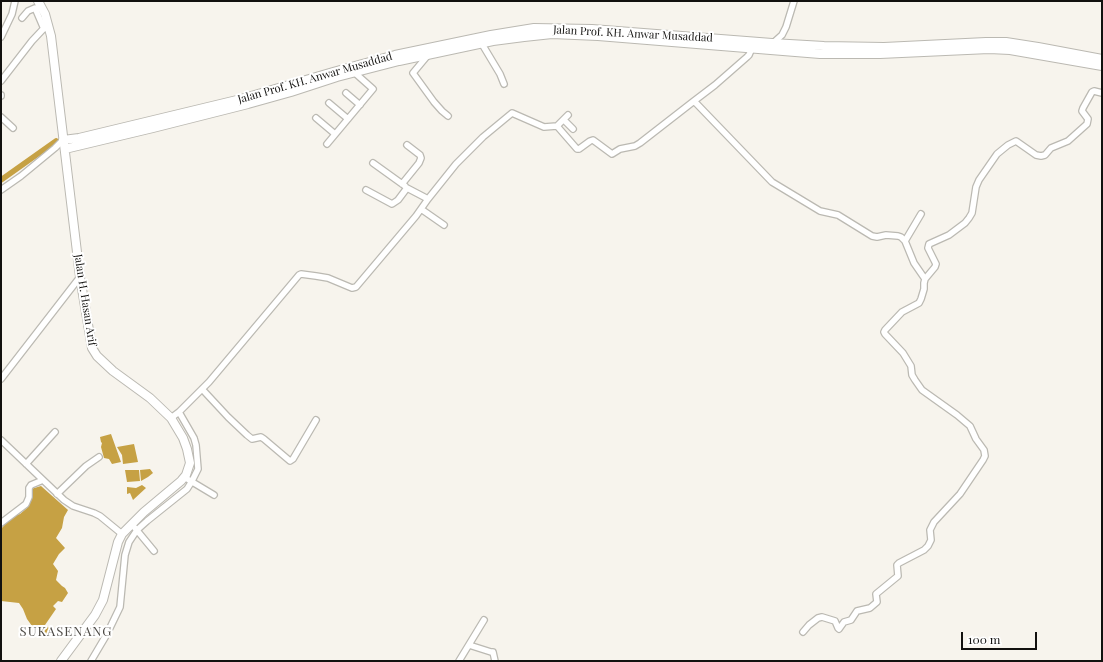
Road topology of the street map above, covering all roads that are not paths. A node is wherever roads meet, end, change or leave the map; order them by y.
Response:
1 (15, 1) edge
2 (38, 1) edge
3 (794, 1) edge
4 (22, 18) dead end
5 (46, 26) junction
6 (524, 33) junction
7 (1, 37) edge
8 (703, 41) junction
9 (482, 44) junction
10 (450, 47) junction
11 (772, 47) junction
12 (752, 48) junction
13 (428, 55) junction
14 (1076, 58) junction
15 (1102, 59) edge
16 (1102, 66) edge
17 (355, 73) junction
18 (1, 81) edge
19 (504, 84) dead end
20 (346, 93) dead end
21 (1102, 93) edge
22 (694, 101) junction
23 (329, 103) dead end
24 (360, 105) junction
25 (1, 116) edge
26 (448, 116) dead end
27 (316, 118) dead end
28 (348, 119) junction
29 (557, 126) junction
30 (13, 128) dead end
31 (573, 129) dead end
32 (335, 134) junction
33 (66, 139) junction
34 (326, 144) dead end
35 (407, 145) dead end
36 (55, 148) junction
37 (72, 148) junction
38 (373, 163) dead end
39 (404, 186) junction
40 (1, 190) edge
41 (366, 190) dead end
42 (428, 199) junction
43 (421, 210) junction
44 (921, 214) dead end
45 (444, 225) dead end
46 (905, 241) junction
47 (80, 277) junction
48 (924, 279) junction
49 (1, 379) edge
50 (202, 389) junction
51 (175, 415) junction
52 (316, 420) dead end
53 (55, 432) dead end
54 (1, 440) edge
55 (99, 457) dead end
56 (26, 464) junction
57 (189, 479) junction
58 (39, 482) junction
59 (57, 494) junction
60 (214, 495) dead end
61 (1, 522) edge
62 (134, 527) junction
63 (122, 534) junction
64 (154, 552) dead end
65 (484, 620) dead end
66 (803, 632) dead end
67 (469, 646) junction
68 (61, 661) edge
69 (91, 661) edge
70 (459, 661) edge
71 (494, 661) edge

1 - 7 street
2 - 5 street, Jalan H. Hasan Arif
3 - 11 street
4 - 5 street
5 - 18 street
5 - 33 street, Jalan H. Hasan Arif
6 - 8 street, Jalan Prof. KH. Anwar Musaddad
6 - 9 street, Jalan Prof. KH. Anwar Musaddad
6 - 10 street, Jalan Prof. KH. Anwar Musaddad
8 - 11 street, Jalan Prof. KH. Anwar Musaddad
8 - 12 street, Jalan Prof. KH. Anwar Musaddad
9 - 10 street, Jalan Prof. KH. Anwar Musaddad
9 - 19 street
10 - 13 street, Jalan Prof. KH. Anwar Musaddad
10 - 33 street, Jalan Prof. KH. Anwar Musaddad
11 - 12 street, Jalan Prof. KH. Anwar Musaddad
11 - 14 street, Jalan Prof. KH. Anwar Musaddad
12 - 22 street
13 - 17 street, Jalan Prof. KH. Anwar Musaddad
13 - 26 street
14 - 15 street, Jalan Prof. KH. Anwar Musaddad
14 - 16 street, Jalan Prof. KH. Anwar Musaddad
17 - 24 street
17 - 37 street, Jalan Prof. KH. Anwar Musaddad
20 - 24 street
21 - 48 street
22 - 29 street
22 - 46 street
23 - 28 street
24 - 28 street
25 - 30 street
27 - 32 street
28 - 32 street
29 - 31 street
29 - 42 street
32 - 34 street
33 - 36 street
33 - 37 street, Jalan H. Hasan Arif
35 - 39 street
36 - 37 street
36 - 40 street
37 - 47 street, Jalan H. Hasan Arif
38 - 39 street
39 - 41 street
39 - 42 street
42 - 43 street
43 - 45 street
43 - 50 street
44 - 46 street
46 - 48 street
47 - 49 street
47 - 51 street, Jalan H. Hasan Arif
48 - 66 street
50 - 51 street
50 - 52 street
51 - 57 street, Jalan H. Hasan Arif
53 - 56 street
54 - 56 street
55 - 59 street
56 - 58 street
57 - 60 street
57 - 62 street
58 - 59 street
58 - 61 street
59 - 63 street
62 - 63 street
62 - 64 street
62 - 69 street
63 - 68 street
65 - 67 street
67 - 70 street
67 - 71 street

